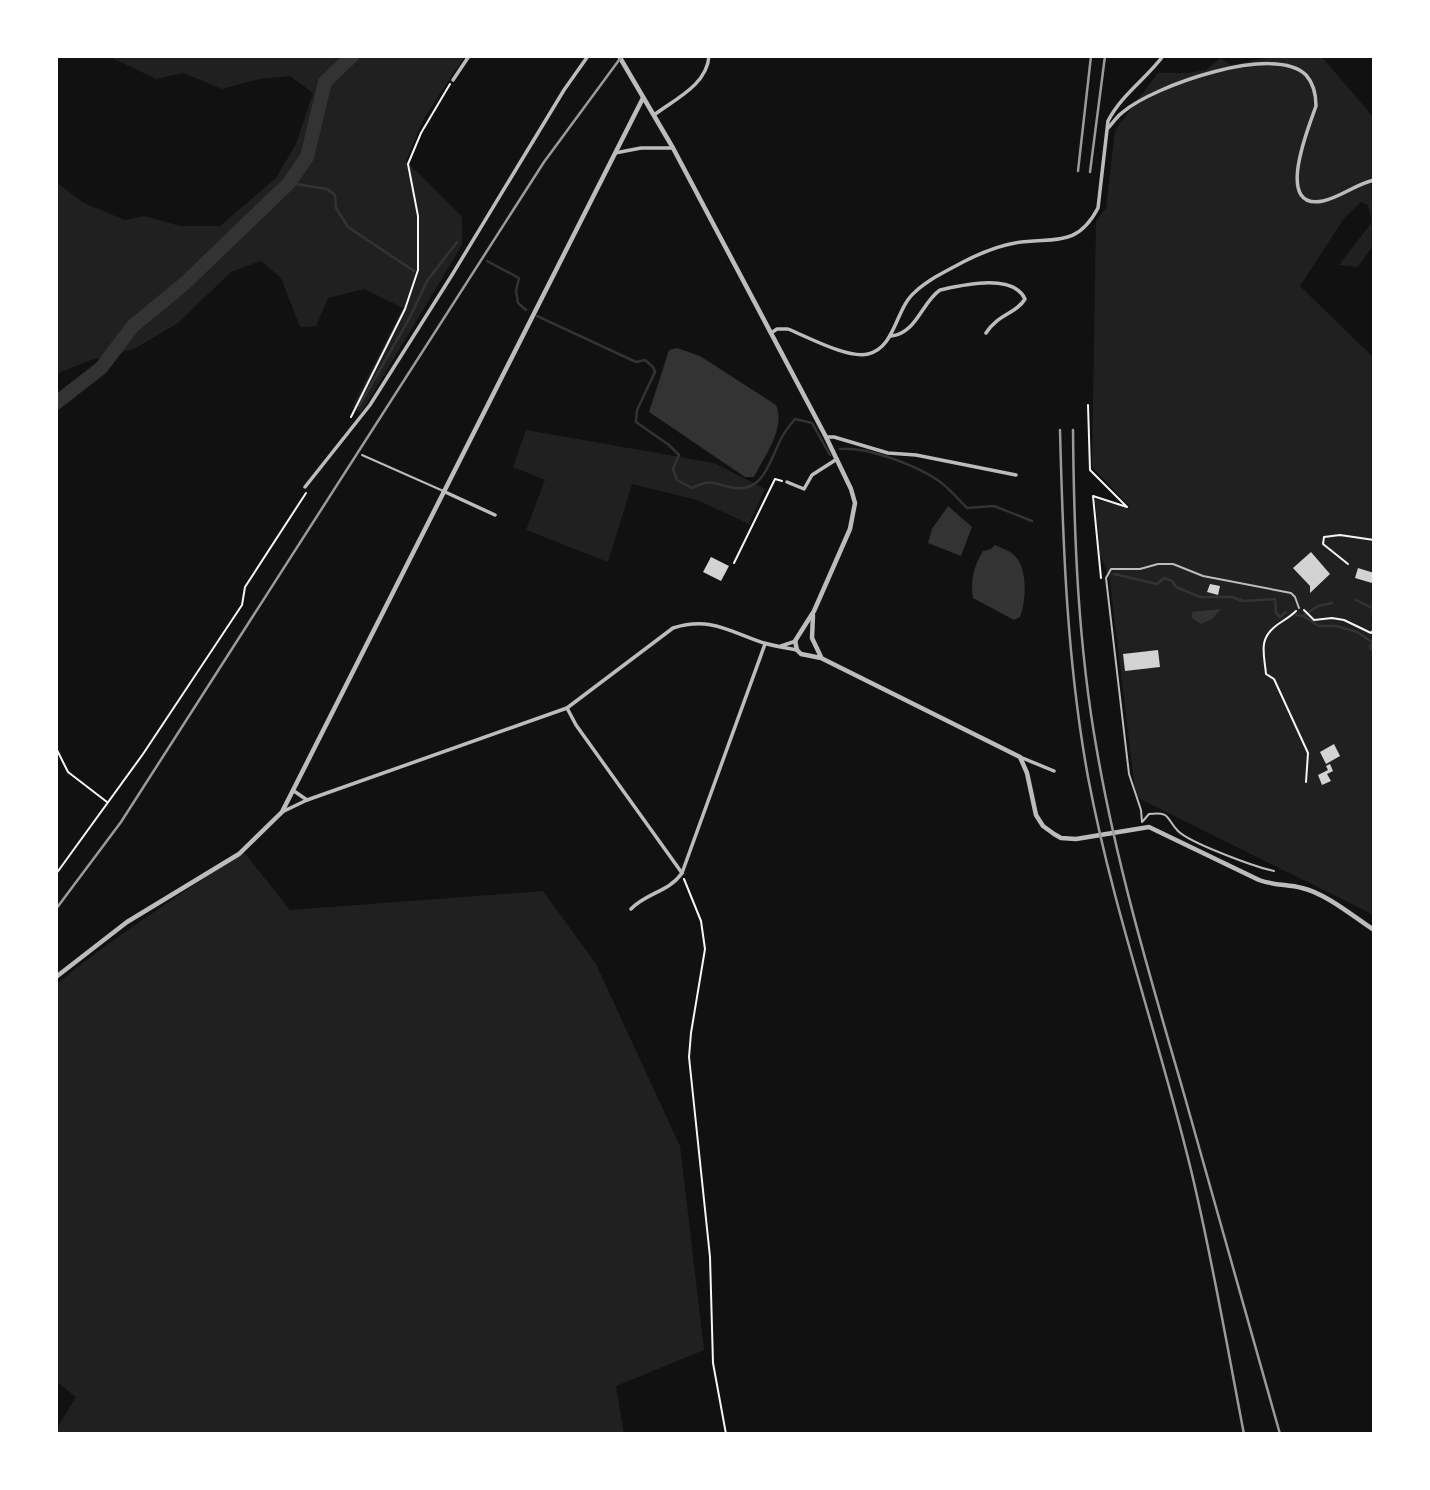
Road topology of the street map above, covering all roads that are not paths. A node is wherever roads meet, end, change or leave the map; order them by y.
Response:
1 (469, 56) edge
2 (588, 56) edge
3 (619, 56) edge
4 (709, 56) edge
5 (1163, 56) edge
6 (453, 80) road end
7 (643, 97) junction
8 (654, 115) junction
9 (1107, 130) junction
10 (673, 148) junction
11 (613, 153) junction
12 (1374, 180) edge
13 (771, 333) junction
14 (986, 333) dead end
15 (891, 336) junction
16 (827, 438) junction
17 (362, 456) dead end
18 (837, 459) junction
19 (1016, 475) dead end
20 (787, 482) road end
21 (305, 486) dead end
22 (443, 491) junction
23 (495, 515) dead end
24 (1299, 608) road end
25 (814, 611) junction
26 (800, 636) junction
27 (812, 638) junction
28 (796, 641) junction
29 (765, 644) junction
30 (781, 646) junction
31 (814, 646) junction
32 (797, 650) junction
33 (808, 654) junction
34 (821, 657) junction
35 (567, 708) junction
36 (1020, 758) junction
37 (1054, 771) dead end
38 (294, 791) junction
39 (307, 800) junction
40 (282, 812) junction
41 (1273, 871) dead end
42 (682, 873) junction
43 (631, 909) dead end
44 (1374, 930) edge
45 (56, 977) edge

1 - 6 street
2 - 21 street
3 - 7 street
4 - 8 street
5 - 9 street
7 - 8 street
7 - 11 street
8 - 10 street
9 - 12 street
9 - 15 street
10 - 11 street
10 - 13 street
11 - 22 street
13 - 15 street
13 - 16 street
14 - 15 street
16 - 18 street
16 - 19 street
17 - 22 lane
18 - 20 street
18 - 25 street
22 - 23 street
22 - 38 street
24 - 41 lane
25 - 26 street
25 - 27 street
26 - 27 street
26 - 28 street
27 - 31 street
28 - 30 street
28 - 32 street
29 - 30 street
29 - 35 street
29 - 42 street
30 - 32 street
31 - 33 street
31 - 34 street
32 - 33 street
33 - 34 street
34 - 36 street
35 - 39 street
35 - 42 street
36 - 37 street
36 - 44 street
38 - 39 street
38 - 40 street
39 - 40 street
40 - 45 street
42 - 43 street

